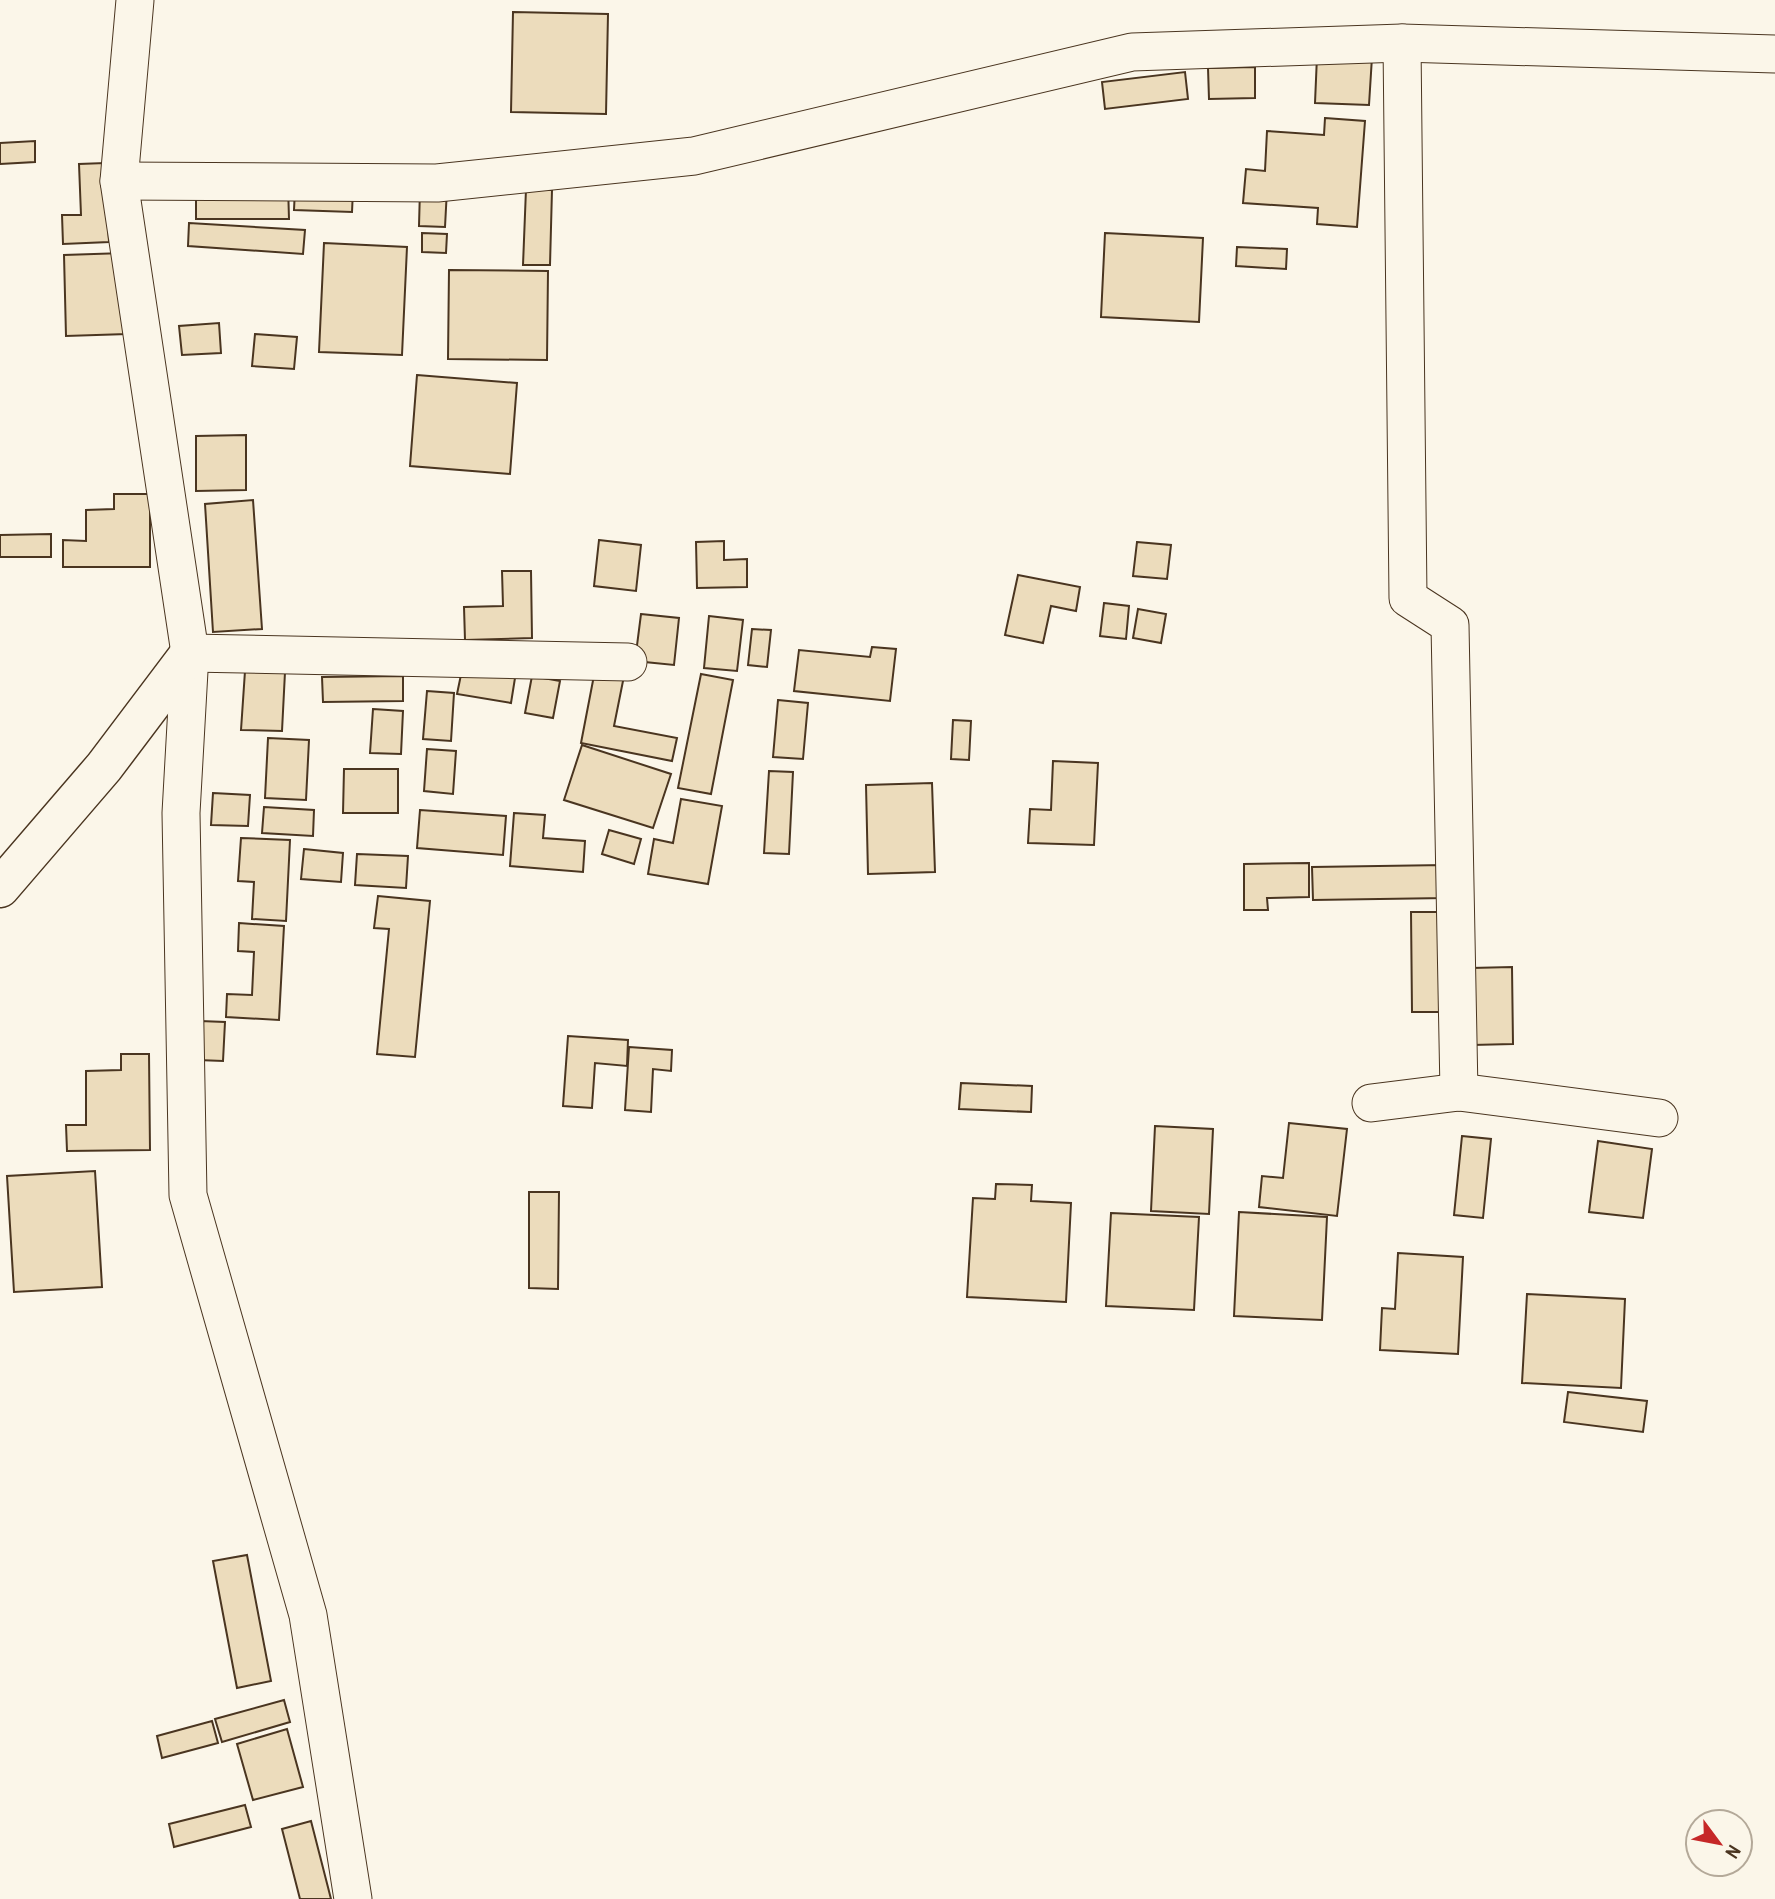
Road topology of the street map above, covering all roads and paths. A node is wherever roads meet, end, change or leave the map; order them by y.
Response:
1 (135, 0) edge
2 (1402, 43) junction
3 (1775, 54) edge
4 (119, 181) junction
5 (190, 653) junction
6 (628, 662) dead end
7 (0, 888) edge
8 (1459, 1092) junction
9 (1371, 1103) dead end
10 (1659, 1118) dead end
11 (353, 1899) edge

1 - 4 street
2 - 3 street
2 - 4 street
2 - 8 street
4 - 5 street
5 - 6 street
5 - 7 street
5 - 11 street
8 - 9 street
8 - 10 street

